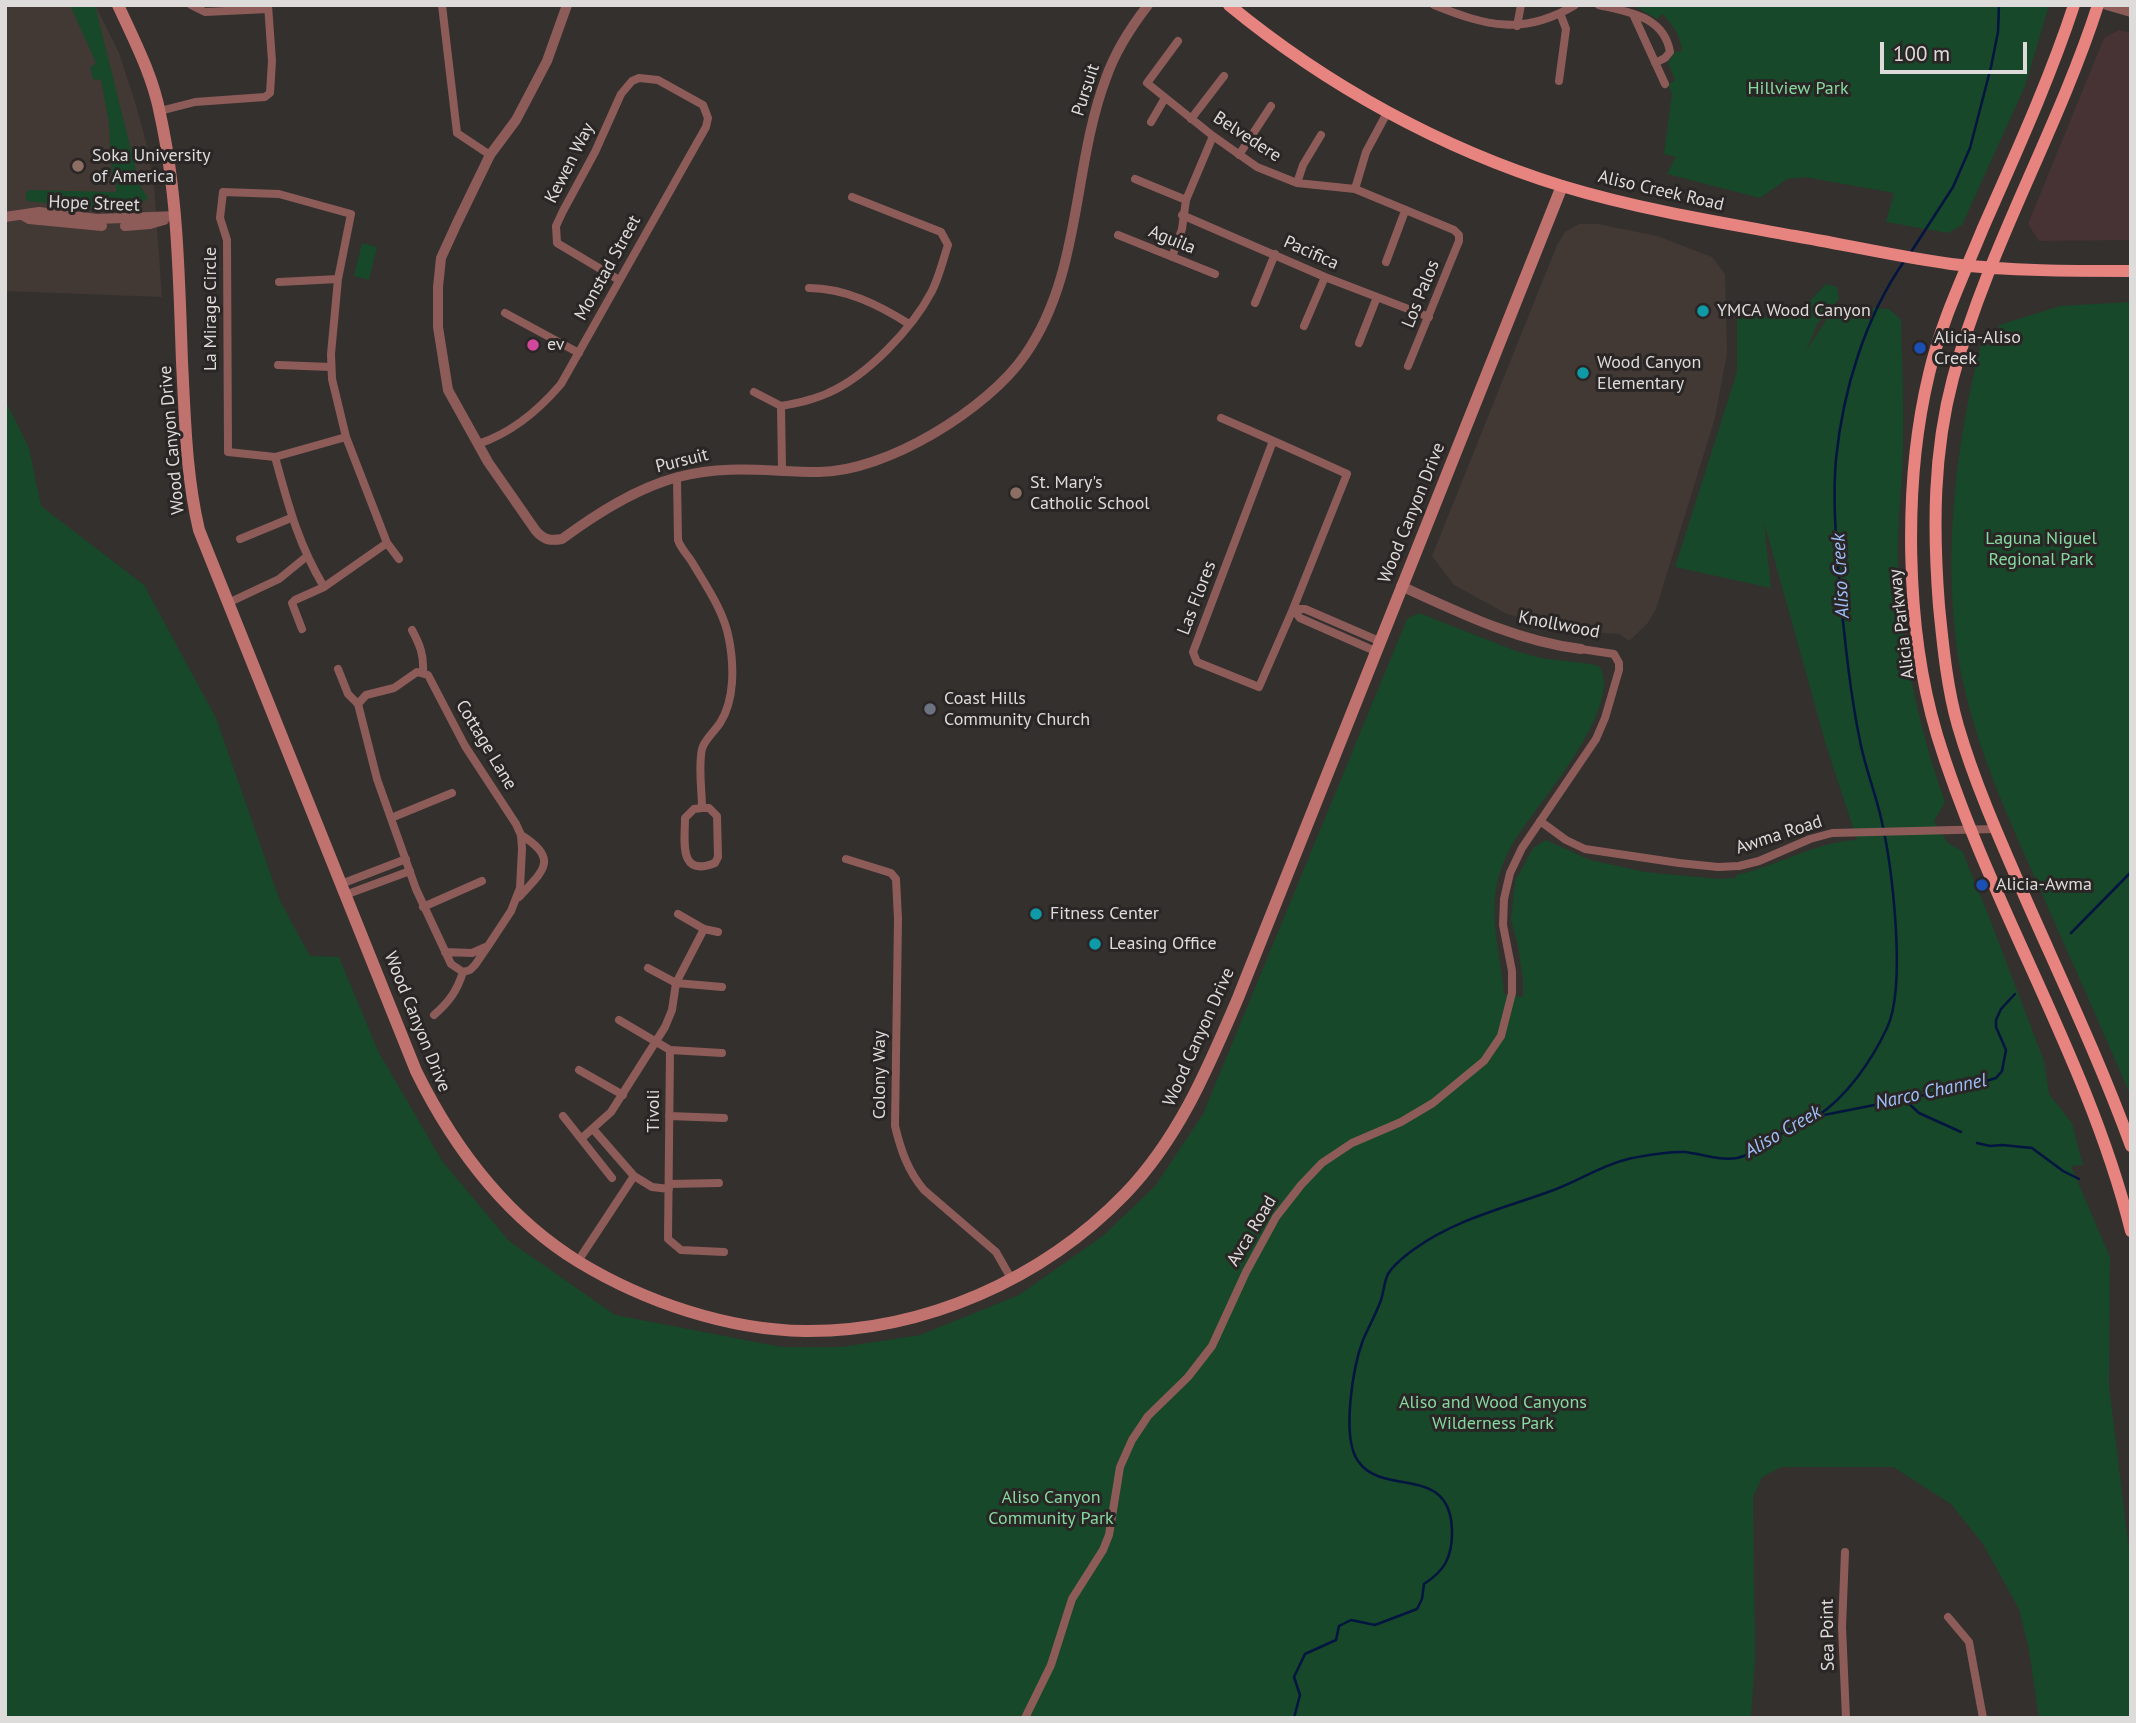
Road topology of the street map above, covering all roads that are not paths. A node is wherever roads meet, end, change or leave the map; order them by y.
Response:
1 (118, 5) edge
2 (191, 5) edge
3 (442, 5) edge
4 (567, 5) edge
5 (1148, 5) edge
6 (1229, 5) edge
7 (1434, 5) edge
8 (1521, 5) edge
9 (1575, 5) edge
10 (1599, 5) edge
11 (2074, 5) edge
12 (2098, 5) edge
13 (2107, 5) edge
14 (268, 7) edge
15 (2131, 12) edge
16 (1560, 13) junction
17 (1633, 13) junction
18 (1517, 26) junction
19 (1178, 41) dead end
20 (1655, 63) junction
21 (1224, 76) dead end
22 (639, 78) joint
23 (1559, 81) dead end
24 (1665, 84) dead end
25 (1165, 98) junction
26 (1272, 106) dead end
27 (160, 111) junction
28 (1388, 111) junction
29 (1191, 118) junction
30 (1151, 122) dead end
31 (1321, 135) dead end
32 (1213, 136) junction
33 (490, 155) junction
34 (1239, 155) junction
35 (1135, 179) dead end
36 (1297, 183) junction
37 (1562, 186) junction
38 (1355, 189) junction
39 (852, 197) dead end
40 (1186, 201) junction
41 (1405, 211) junction
42 (1182, 215) junction
43 (176, 216) junction
44 (5, 217) edge
45 (1118, 235) dead end
46 (1459, 235) joint
47 (1275, 254) junction
48 (1172, 257) junction
49 (1386, 262) dead end
50 (1966, 265) junction
51 (1993, 267) junction
52 (2131, 271) edge
53 (1215, 274) dead end
54 (1325, 277) junction
55 (338, 279) junction
56 (620, 279) junction
57 (279, 282) dead end
58 (809, 288) dead end
59 (1377, 297) junction
60 (1255, 303) dead end
61 (505, 313) dead end
62 (1429, 317) junction
63 (909, 324) junction
64 (1304, 326) dead end
65 (1359, 343) dead end
66 (579, 353) junction
67 (278, 365) dead end
68 (1408, 366) dead end
69 (331, 367) junction
70 (754, 392) dead end
71 (781, 406) junction
72 (1221, 418) dead end
73 (346, 437) junction
74 (1273, 441) junction
75 (478, 444) junction
76 (275, 457) junction
77 (782, 469) junction
78 (677, 478) junction
79 (292, 518) junction
80 (240, 539) dead end
81 (387, 543) junction
82 (306, 558) junction
83 (399, 559) dead end
84 (1401, 586) junction
85 (324, 587) junction
86 (228, 603) junction
87 (1293, 609) junction
88 (302, 629) dead end
89 (412, 629) dead end
90 (1377, 646) junction
91 (1581, 649) joint
92 (338, 669) dead end
93 (423, 672) junction
94 (358, 705) junction
95 (452, 793) dead end
96 (702, 808) junction
97 (391, 818) junction
98 (1540, 821) junction
99 (1995, 829) junction
100 (1971, 830) junction
101 (521, 835) junction
102 (406, 859) junction
103 (846, 859) dead end
104 (410, 871) junction
105 (482, 881) dead end
106 (343, 890) junction
107 (517, 900) junction
108 (423, 907) junction
109 (678, 915) dead end
110 (704, 929) junction
111 (718, 932) dead end
112 (488, 946) junction
113 (445, 952) junction
114 (649, 968) dead end
115 (463, 972) junction
116 (676, 983) junction
117 (722, 988) dead end
118 (433, 1015) dead end
119 (619, 1020) dead end
120 (656, 1040) junction
121 (670, 1050) junction
122 (722, 1053) dead end
123 (579, 1070) dead end
124 (623, 1095) junction
125 (563, 1116) dead end
126 (669, 1116) junction
127 (724, 1118) dead end
128 (593, 1129) junction
129 (582, 1138) junction
130 (2131, 1146) edge
131 (634, 1176) junction
132 (612, 1178) dead end
133 (719, 1183) dead end
134 (669, 1186) junction
135 (2131, 1231) edge
136 (724, 1252) dead end
137 (579, 1261) junction
138 (1012, 1280) junction
139 (1844, 1552) dead end
140 (1948, 1617) dead end
141 (1026, 1718) edge
142 (1846, 1718) edge
143 (1983, 1718) edge

1 - 27 main road, Wood Canyon Drive
2 - 14 street
3 - 33 street
4 - 33 street, Pursuit
5 - 77 street, Pursuit
6 - 28 main road, Aliso Creek Road
7 - 18 street
8 - 18 street
9 - 16 street
10 - 17 street
11 - 50 main road, Alicia Parkway
12 - 51 main road
13 - 15 street
14 - 27 street
16 - 18 street
16 - 23 street
17 - 20 street
17 - 20 street
19 - 25 street, Belvedere
20 - 24 street
21 - 29 street
22 - 56 street, Kewen Way
22 - 56 street, Monstad Street
25 - 29 street, Belvedere
25 - 30 street
26 - 34 street
27 - 43 main road, Wood Canyon Drive
28 - 37 main road, Aliso Creek Road
28 - 38 street
29 - 32 street, Belvedere
31 - 36 street
32 - 34 street, Belvedere
32 - 40 street
33 - 75 street, Pursuit
34 - 36 street, Belvedere
35 - 40 street
36 - 38 street, Belvedere
37 - 50 main road, Aliso Creek Road
37 - 84 main road, Wood Canyon Drive
38 - 41 street, Belvedere
39 - 63 street
40 - 42 street
41 - 46 street, Belvedere
41 - 49 street
42 - 47 street, Pacifica
42 - 48 street
43 - 44 street, Hope Street
43 - 86 main road, Wood Canyon Drive
45 - 48 street, Aguila
46 - 62 street, Los Palos
47 - 54 street, Pacifica
47 - 60 street
48 - 53 street, Aguila
50 - 51 main road, Aliso Creek Road
50 - 100 main road, Alicia Parkway
51 - 52 main road, Aliso Creek Road
51 - 99 main road
54 - 59 street, Pacifica
54 - 64 street
55 - 57 street
55 - 69 street, La Mirage Circle
55 - 76 street, La Mirage Circle
56 - 66 street, Monstad Street
58 - 63 street
59 - 62 street, Pacifica
59 - 65 street
61 - 66 street
62 - 68 street, Los Palos
63 - 71 street
66 - 75 street, Monstad Street
67 - 69 street
69 - 73 street, La Mirage Circle
70 - 71 street
71 - 77 street
72 - 74 street, Las Flores
73 - 76 street
73 - 81 street, La Mirage Circle
74 - 87 street, Las Flores
74 - 87 street, Las Flores
75 - 78 street, Pursuit
76 - 79 street
77 - 78 street, Pursuit
78 - 96 street
79 - 80 street
79 - 82 street
81 - 83 street, La Mirage Circle
81 - 85 street
82 - 85 street
82 - 86 street
84 - 90 main road, Wood Canyon Drive
84 - 91 street, Knollwood
85 - 88 street
86 - 106 main road, Wood Canyon Drive
87 - 90 street
89 - 93 street, Cottage Lane
90 - 138 main road, Wood Canyon Drive
91 - 98 street, Knollwood
92 - 94 street
93 - 94 street
93 - 101 street, Cottage Lane
94 - 97 street
95 - 97 street
96 - 96 street
97 - 102 street
98 - 100 street, Awma Road
98 - 141 street, Avca Road
99 - 100 street, Awma Road
99 - 130 main road
100 - 135 main road, Alicia Parkway
101 - 107 street, Cottage Lane
101 - 107 street, Cottage Lane
102 - 104 street
102 - 106 street
103 - 138 street, Colony Way
104 - 106 street
104 - 108 street
105 - 108 street
106 - 137 main road, Wood Canyon Drive
107 - 112 street, Cottage Lane
108 - 113 street
109 - 110 street
110 - 111 street
110 - 116 street, Tivoli
112 - 113 street
112 - 115 street, Cottage Lane
113 - 115 street
114 - 116 street
115 - 118 street, Cottage Lane
116 - 117 street
116 - 120 street, Tivoli
119 - 120 street
120 - 121 street
120 - 124 street, Tivoli
121 - 122 street
121 - 126 street, Tivoli
123 - 124 street
124 - 128 street, Tivoli
125 - 129 street
126 - 127 street
126 - 134 street, Tivoli
128 - 129 street, Tivoli
128 - 131 street
129 - 132 street
131 - 134 street
131 - 137 street
133 - 134 street
134 - 136 street, Tivoli
137 - 138 main road, Wood Canyon Drive
139 - 142 street, Sea Point
140 - 143 street

